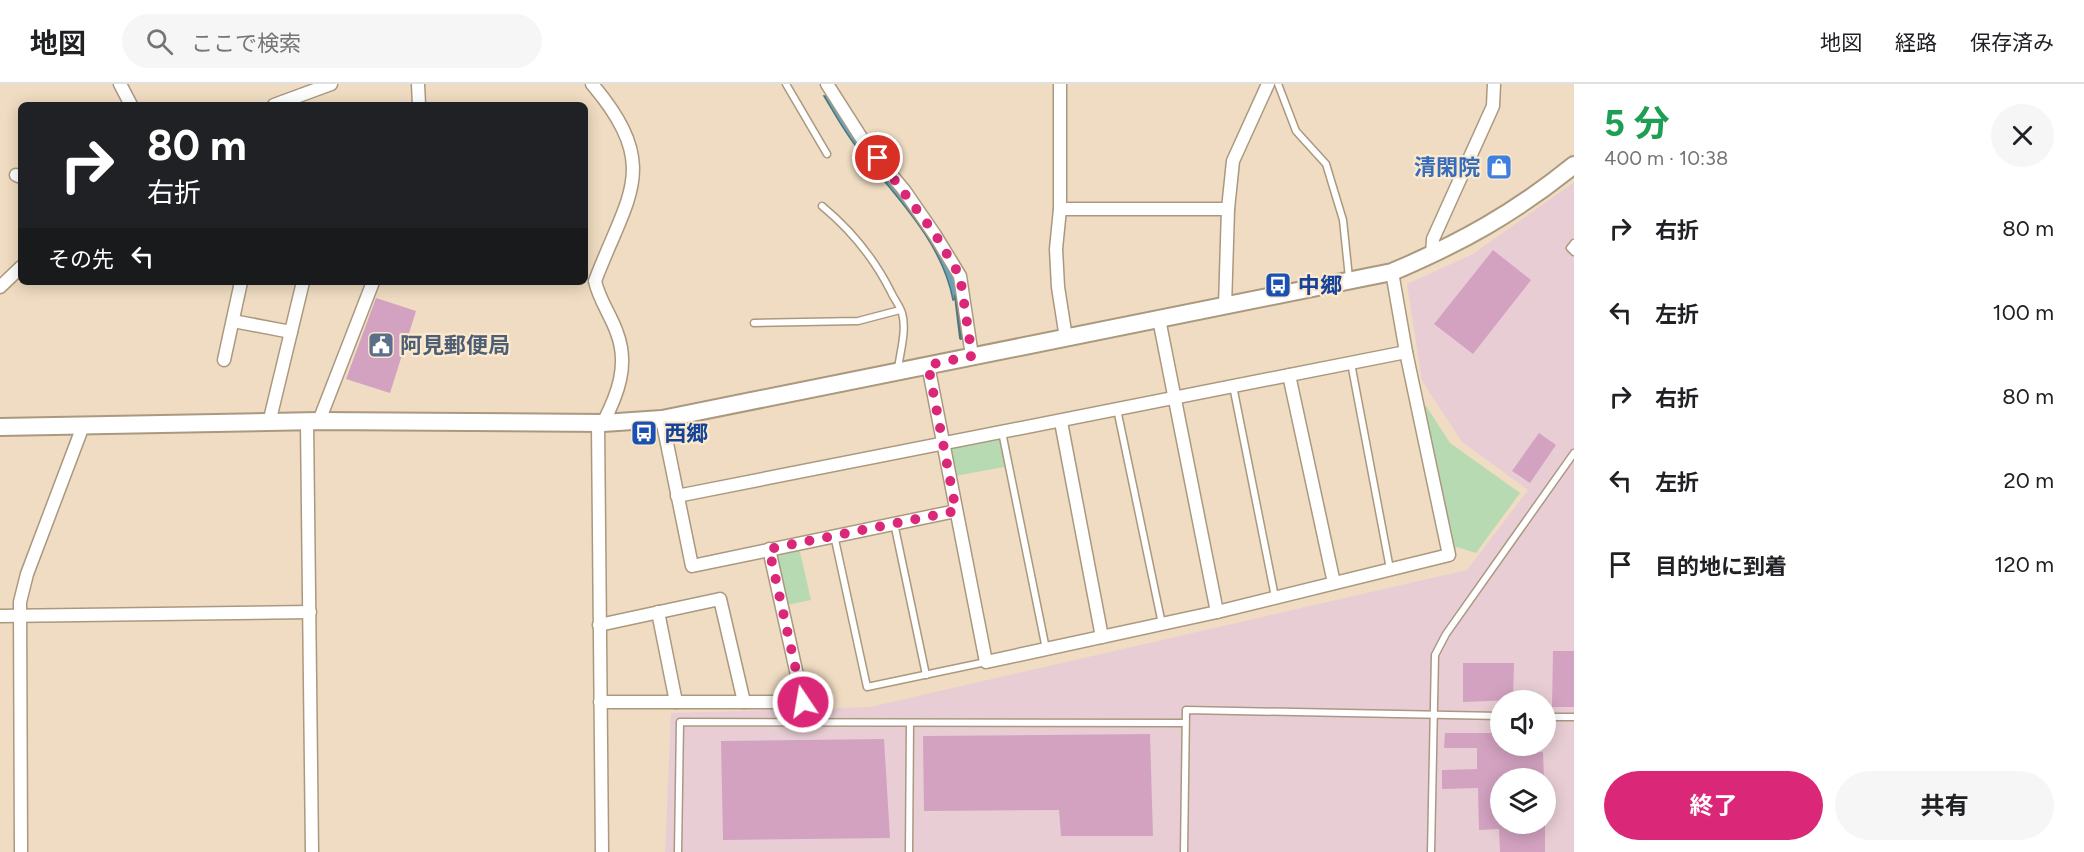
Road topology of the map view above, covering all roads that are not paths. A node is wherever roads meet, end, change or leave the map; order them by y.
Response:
1 (120, 84) edge
2 (331, 84) edge
3 (418, 84) edge
4 (592, 84) edge
5 (827, 84) edge
6 (1060, 84) edge
7 (1268, 84) edge
8 (1278, 84) edge
9 (1494, 84) edge
10 (789, 85) edge
11 (129, 102) edge
12 (282, 102) edge
13 (419, 102) edge
14 (827, 154) dead end
15 (1574, 165) edge
16 (822, 206) dead end
17 (1060, 209) junction
18 (1228, 209) junction
19 (1574, 243) edge
20 (1574, 252) edge
21 (1432, 255) junction
22 (18, 270) edge
23 (1392, 272) junction
24 (1349, 281) junction
25 (240, 285) edge
26 (302, 285) edge
27 (372, 285) edge
28 (0, 287) edge
29 (1225, 307) junction
30 (900, 310) junction
31 (1159, 319) junction
32 (233, 321) junction
33 (754, 323) dead end
34 (291, 332) junction
35 (1066, 339) junction
36 (1406, 352) junction
37 (972, 356) junction
38 (224, 360) dead end
39 (1351, 363) junction
40 (928, 365) junction
41 (897, 371) junction
42 (1289, 375) junction
43 (1233, 386) junction
44 (1174, 398) junction
45 (1117, 410) junction
46 (662, 419) junction
47 (313, 422) junction
48 (1061, 422) junction
49 (269, 423) junction
50 (600, 423) junction
51 (83, 426) junction
52 (0, 427) edge
53 (1002, 432) junction
54 (943, 444) junction
55 (1574, 453) edge
56 (677, 496) junction
57 (956, 511) junction
58 (894, 523) junction
59 (834, 535) junction
60 (769, 549) junction
61 (1390, 569) junction
62 (1334, 583) junction
63 (1275, 598) junction
64 (310, 612) junction
65 (658, 612) junction
66 (1217, 612) junction
67 (20, 615) junction
68 (0, 616) edge
69 (1162, 624) junction
70 (598, 625) junction
71 (1102, 637) junction
72 (1046, 649) junction
73 (986, 662) junction
74 (926, 675) junction
75 (600, 702) junction
76 (676, 702) junction
77 (744, 702) junction
78 (1433, 714) junction
79 (1490, 716) edge
80 (1556, 717) edge
81 (1574, 717) edge
82 (910, 723) junction
83 (1185, 723) junction
84 (21, 852) edge
85 (312, 852) edge
86 (602, 852) edge
87 (678, 852) edge
88 (909, 852) edge
89 (1184, 852) edge
90 (1431, 852) edge

1 - 11 street
2 - 12 street
3 - 13 street
4 - 50 street
5 - 37 street
6 - 17 street
7 - 18 street
8 - 24 lane
9 - 21 street
10 - 14 lane
15 - 21 street
16 - 30 lane
17 - 18 street
17 - 35 street
18 - 29 street
19 - 20 lane
21 - 23 street
22 - 28 street
23 - 24 street
23 - 36 street
24 - 29 street
25 - 32 street
26 - 34 street
27 - 47 street
29 - 31 street
30 - 33 lane
30 - 41 lane
31 - 35 street
31 - 44 street
32 - 34 street
32 - 38 street
34 - 49 street
35 - 37 street
36 - 39 street
36 - 61 street
37 - 40 street
39 - 42 street
39 - 61 lane
40 - 41 street
40 - 54 street
41 - 46 street
42 - 43 street
42 - 62 street
43 - 44 street
43 - 63 lane
44 - 45 street
44 - 66 street
45 - 48 street
45 - 69 lane
46 - 50 street
46 - 56 street
47 - 49 street
47 - 50 street
47 - 64 street
48 - 53 street
48 - 71 street
49 - 51 street
50 - 70 street
51 - 52 street
51 - 67 street
53 - 54 street
53 - 72 lane
54 - 56 street
54 - 57 street
55 - 78 lane
56 - 60 street
57 - 58 street
57 - 73 street
58 - 59 street
58 - 74 lane
59 - 60 street
59 - 74 lane
60 - 77 street
61 - 62 street
62 - 63 street
63 - 66 street
64 - 67 street
64 - 85 street
65 - 70 street
65 - 76 street
65 - 77 street
66 - 69 street
67 - 68 street
67 - 84 street
69 - 71 street
70 - 75 street
71 - 72 street
72 - 73 street
73 - 74 lane
75 - 76 street
75 - 86 street
76 - 77 street
78 - 79 lane
78 - 83 lane
78 - 90 lane
80 - 81 lane
82 - 83 lane
82 - 87 lane
82 - 88 lane
83 - 89 lane

